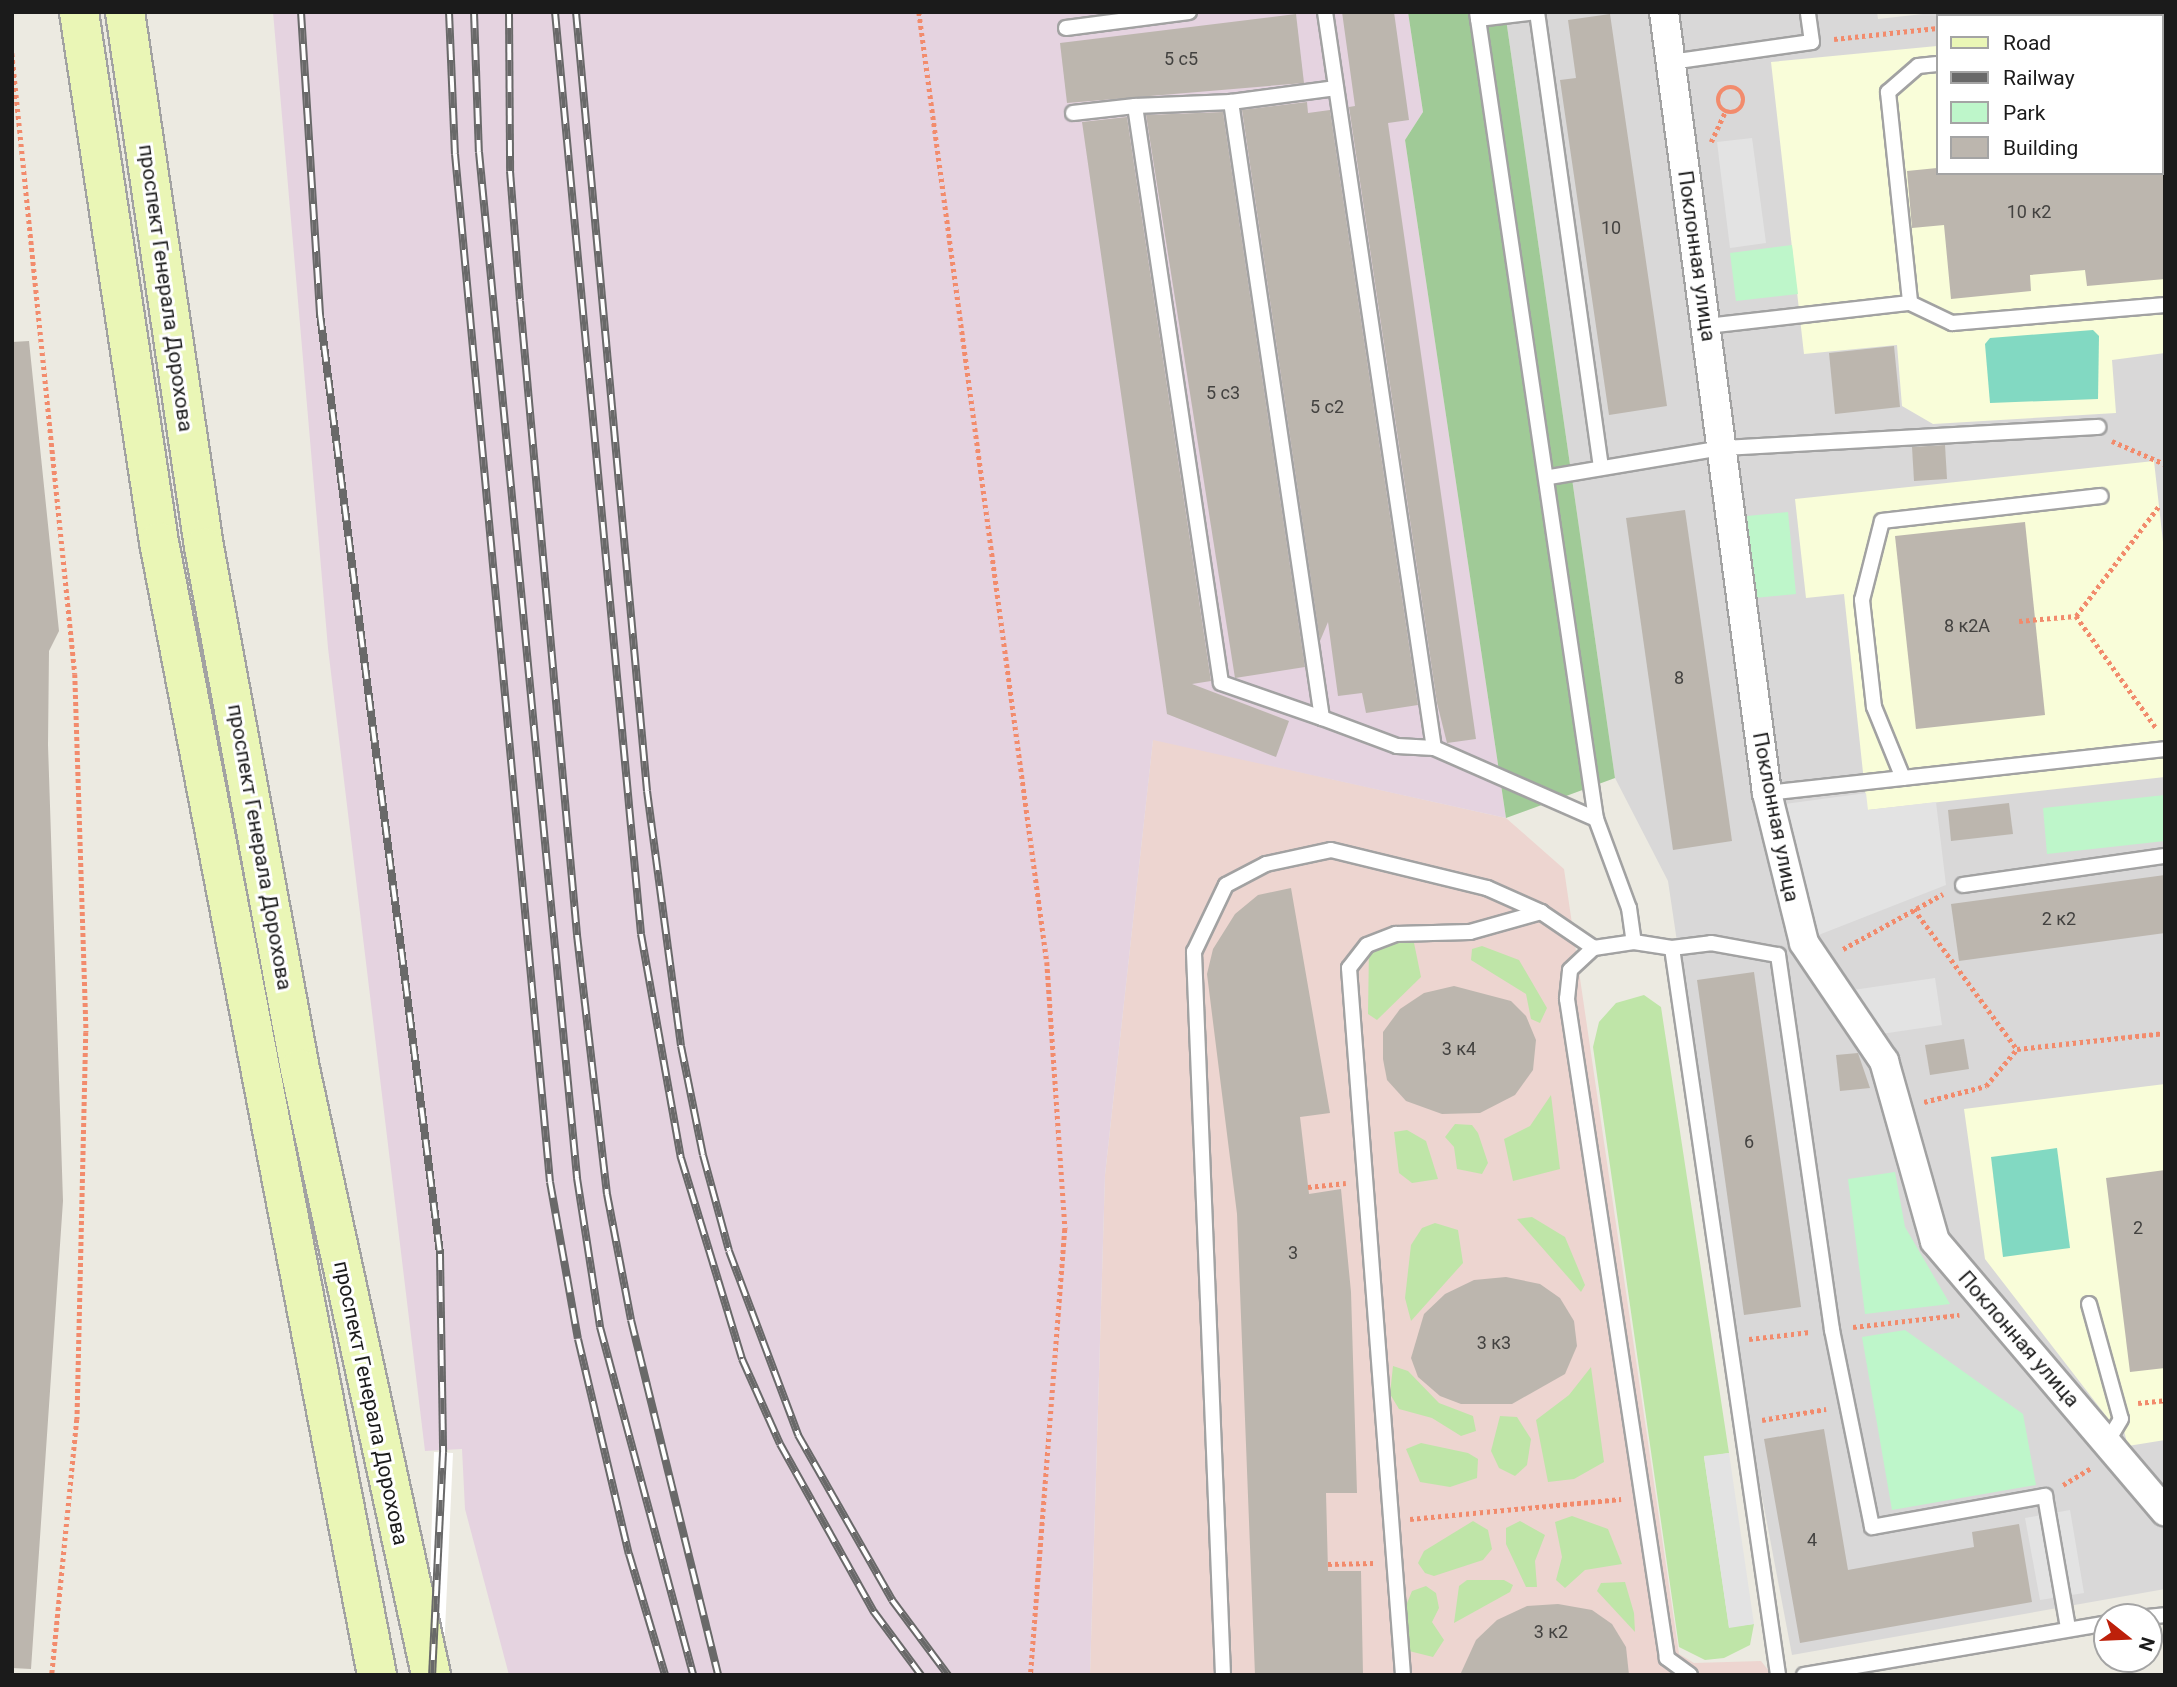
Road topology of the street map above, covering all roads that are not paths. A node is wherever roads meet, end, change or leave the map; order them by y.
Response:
1 (79, 12) edge
2 (125, 12) edge
3 (1189, 12) edge
4 (1325, 12) edge
5 (1537, 12) edge
6 (1664, 12) edge
7 (1808, 12) edge
8 (1478, 16) edge
9 (1066, 28) dead end
10 (1671, 62) junction
11 (1936, 64) edge
12 (1336, 88) junction
13 (1231, 102) junction
14 (1135, 106) junction
15 (1073, 113) dead end
16 (1910, 303) junction
17 (2165, 305) edge
18 (1707, 326) junction
19 (2098, 426) road end
20 (1721, 449) junction
21 (1601, 468) junction
22 (1550, 477) junction
23 (2101, 496) dead end
24 (1322, 718) junction
25 (1434, 748) junction
26 (2165, 750) edge
27 (1903, 778) junction
28 (1767, 793) junction
29 (1596, 819) junction
30 (2165, 856) edge
31 (1963, 885) road end
32 (1541, 912) junction
33 (1634, 942) junction
34 (1594, 948) junction
35 (1672, 948) junction
36 (2090, 1304) dead end
37 (2112, 1448) junction
38 (2165, 1511) edge
39 (2093, 1625) edge
40 (2068, 1628) junction
41 (377, 1675) edge
42 (431, 1675) edge
43 (1223, 1675) edge
44 (1403, 1675) edge
45 (1690, 1675) edge
46 (1778, 1675) edge
47 (1804, 1675) edge

1 - 41 main road, проспект Генерала Дорохова
2 - 42 main road, проспект Генерала Дорохова
3 - 9 lane
4 - 12 lane
5 - 8 lane
5 - 21 lane
6 - 10 street, Поклонная улица
7 - 10 lane
8 - 22 lane
10 - 18 street, Поклонная улица
11 - 16 lane
12 - 13 lane
12 - 25 lane
13 - 14 lane
13 - 24 lane
14 - 15 lane
14 - 24 lane
16 - 17 lane
16 - 18 lane
18 - 20 street, Поклонная улица
19 - 20 lane
20 - 21 lane
20 - 28 street, Поклонная улица
21 - 22 lane
22 - 29 lane
23 - 27 lane
24 - 25 lane
25 - 29 lane
26 - 27 lane
27 - 28 lane
28 - 37 street, Поклонная улица
29 - 33 lane
30 - 31 lane
32 - 34 lane
32 - 43 lane
32 - 44 lane
33 - 34 lane
33 - 35 lane
34 - 45 lane
35 - 40 lane
35 - 46 lane
36 - 37 lane
37 - 38 street, Поклонная улица
39 - 40 lane
40 - 47 lane

